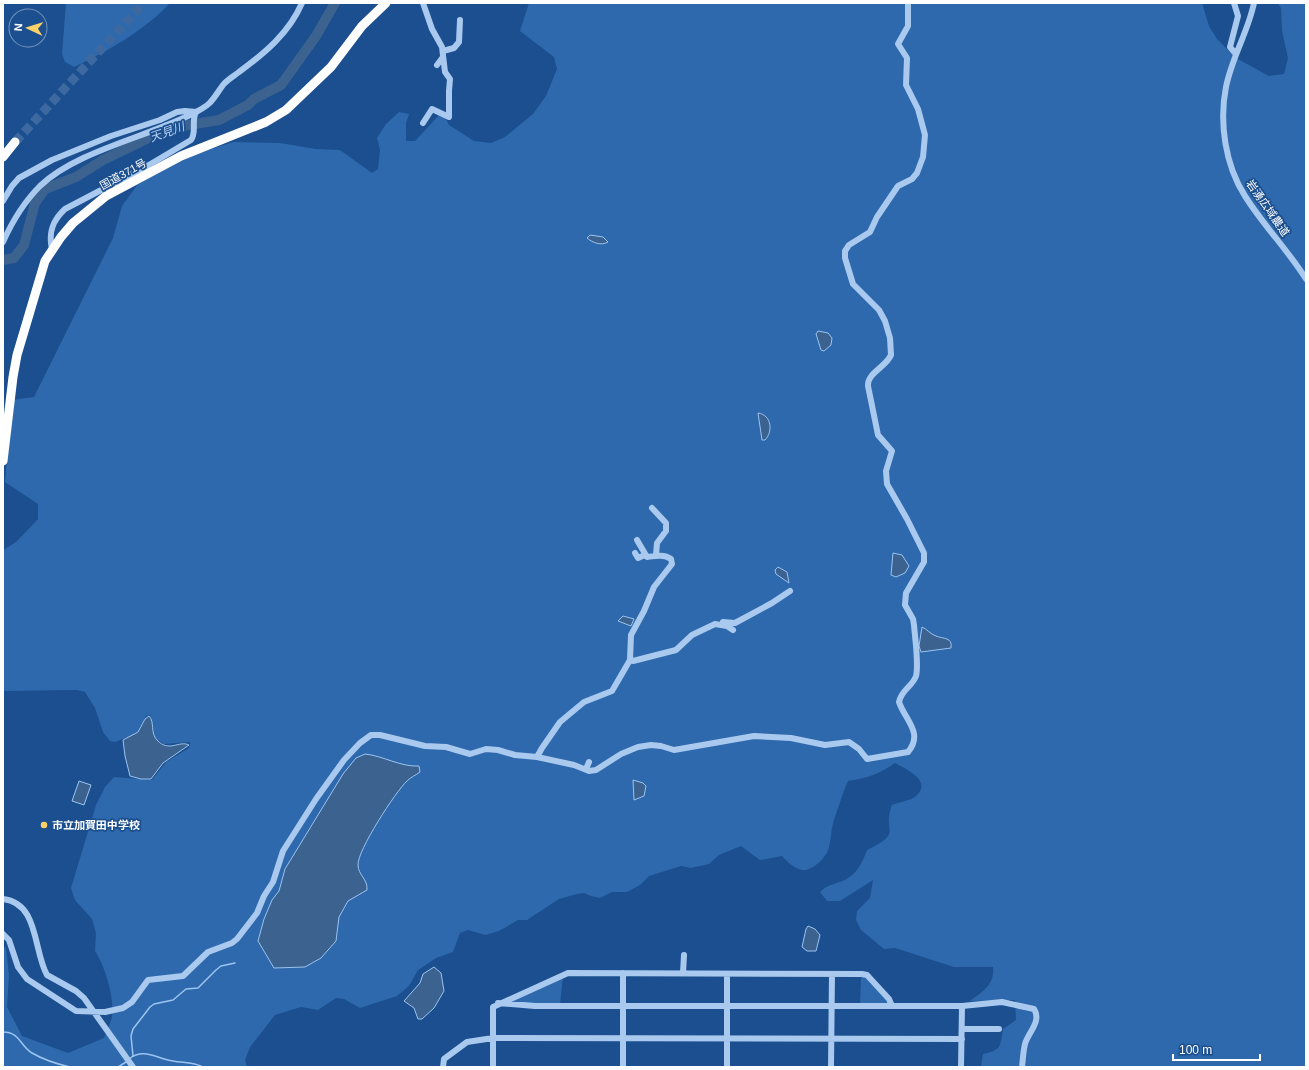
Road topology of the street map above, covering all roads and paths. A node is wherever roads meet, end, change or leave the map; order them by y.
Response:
1 (302, 3) edge
2 (386, 3) edge
3 (423, 3) edge
4 (908, 3) edge
5 (1234, 3) edge
6 (1254, 3) edge
7 (460, 20) dead end
8 (1235, 53) junction
9 (443, 54) junction
10 (437, 65) dead end
11 (195, 115) junction
12 (423, 123) dead end
13 (15, 142) tunnel mouth
14 (3, 157) edge
15 (3, 201) edge
16 (3, 242) edge
17 (52, 248) junction
18 (1306, 279) edge
19 (3, 460) edge
20 (652, 508) dead end
21 (637, 540) dead end
22 (654, 547) dead end
23 (635, 553) dead end
24 (645, 555) junction
25 (655, 555) junction
26 (790, 591) dead end
27 (715, 624) junction
28 (733, 630) dead end
29 (630, 660) junction
30 (535, 743) dead end
31 (542, 748) junction
32 (537, 757) junction
33 (589, 762) dead end
34 (586, 769) junction
35 (3, 899) edge
36 (3, 934) edge
37 (684, 955) dead end
38 (623, 973) junction
39 (683, 973) junction
40 (727, 974) junction
41 (832, 974) junction
42 (498, 1003) junction
43 (623, 1006) junction
44 (727, 1006) junction
45 (831, 1006) junction
46 (892, 1006) junction
47 (962, 1006) junction
48 (94, 1011) junction
49 (962, 1029) junction
50 (999, 1029) dead end
51 (493, 1038) junction
52 (623, 1039) junction
53 (727, 1039) junction
54 (831, 1039) junction
55 (962, 1039) junction
56 (132, 1065) edge
57 (443, 1067) edge
58 (492, 1067) edge
59 (623, 1067) edge
60 (727, 1067) edge
61 (830, 1067) edge
62 (962, 1067) edge
63 (1022, 1067) edge

1 - 11 street
2 - 17 highway, 国道371号
3 - 9 street
4 - 34 street
5 - 8 street
6 - 8 street, 岩湧広域農道
7 - 9 street
8 - 18 street, 岩湧広域農道
9 - 10 street
9 - 12 street
11 - 15 street
11 - 16 street
11 - 17 street
13 - 14 highway
17 - 19 highway, 国道371号
20 - 25 street
21 - 24 street
22 - 25 street
23 - 24 street
24 - 25 street
25 - 29 street
26 - 27 street
27 - 28 street
27 - 29 street
29 - 31 street
30 - 31 street
31 - 32 street
32 - 34 street
32 - 48 street
33 - 34 street
35 - 48 street
36 - 48 street
37 - 39 street
38 - 39 street
38 - 42 street
38 - 43 street
39 - 40 street
40 - 41 street
40 - 44 street
41 - 45 street
41 - 46 street
42 - 43 street
42 - 51 street
43 - 44 street
43 - 52 street
44 - 45 street
44 - 53 street
45 - 46 street
45 - 54 street
46 - 47 street
47 - 49 street
47 - 63 street
48 - 56 street
49 - 50 street
49 - 55 street
51 - 52 street
51 - 57 street
51 - 58 street
52 - 53 street
52 - 59 street
53 - 54 street
53 - 60 street
54 - 55 street
54 - 61 street
55 - 62 street

